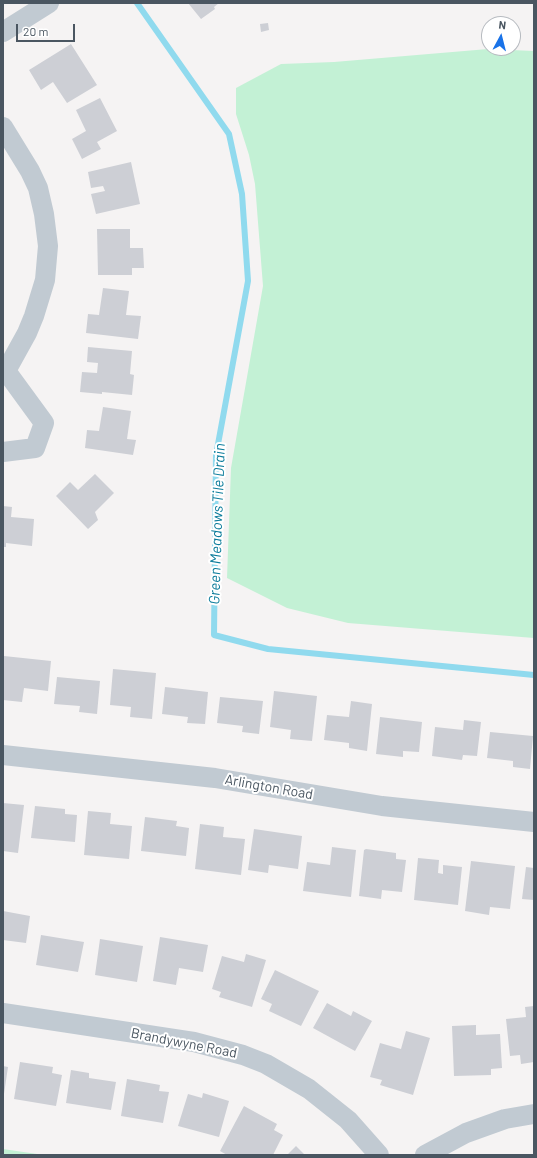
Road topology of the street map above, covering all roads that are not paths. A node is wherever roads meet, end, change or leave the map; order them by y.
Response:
1 (50, 3) edge
2 (3, 32) edge
3 (3, 127) edge
4 (4, 372) edge
5 (3, 452) edge
6 (3, 755) edge
7 (534, 822) edge
8 (3, 1013) edge
9 (534, 1114) edge
10 (379, 1155) edge
11 (425, 1155) edge

1 - 2 street
3 - 4 street
4 - 5 street
6 - 7 street, Arlington Road
8 - 10 street, Brandywyne Road
9 - 11 street

